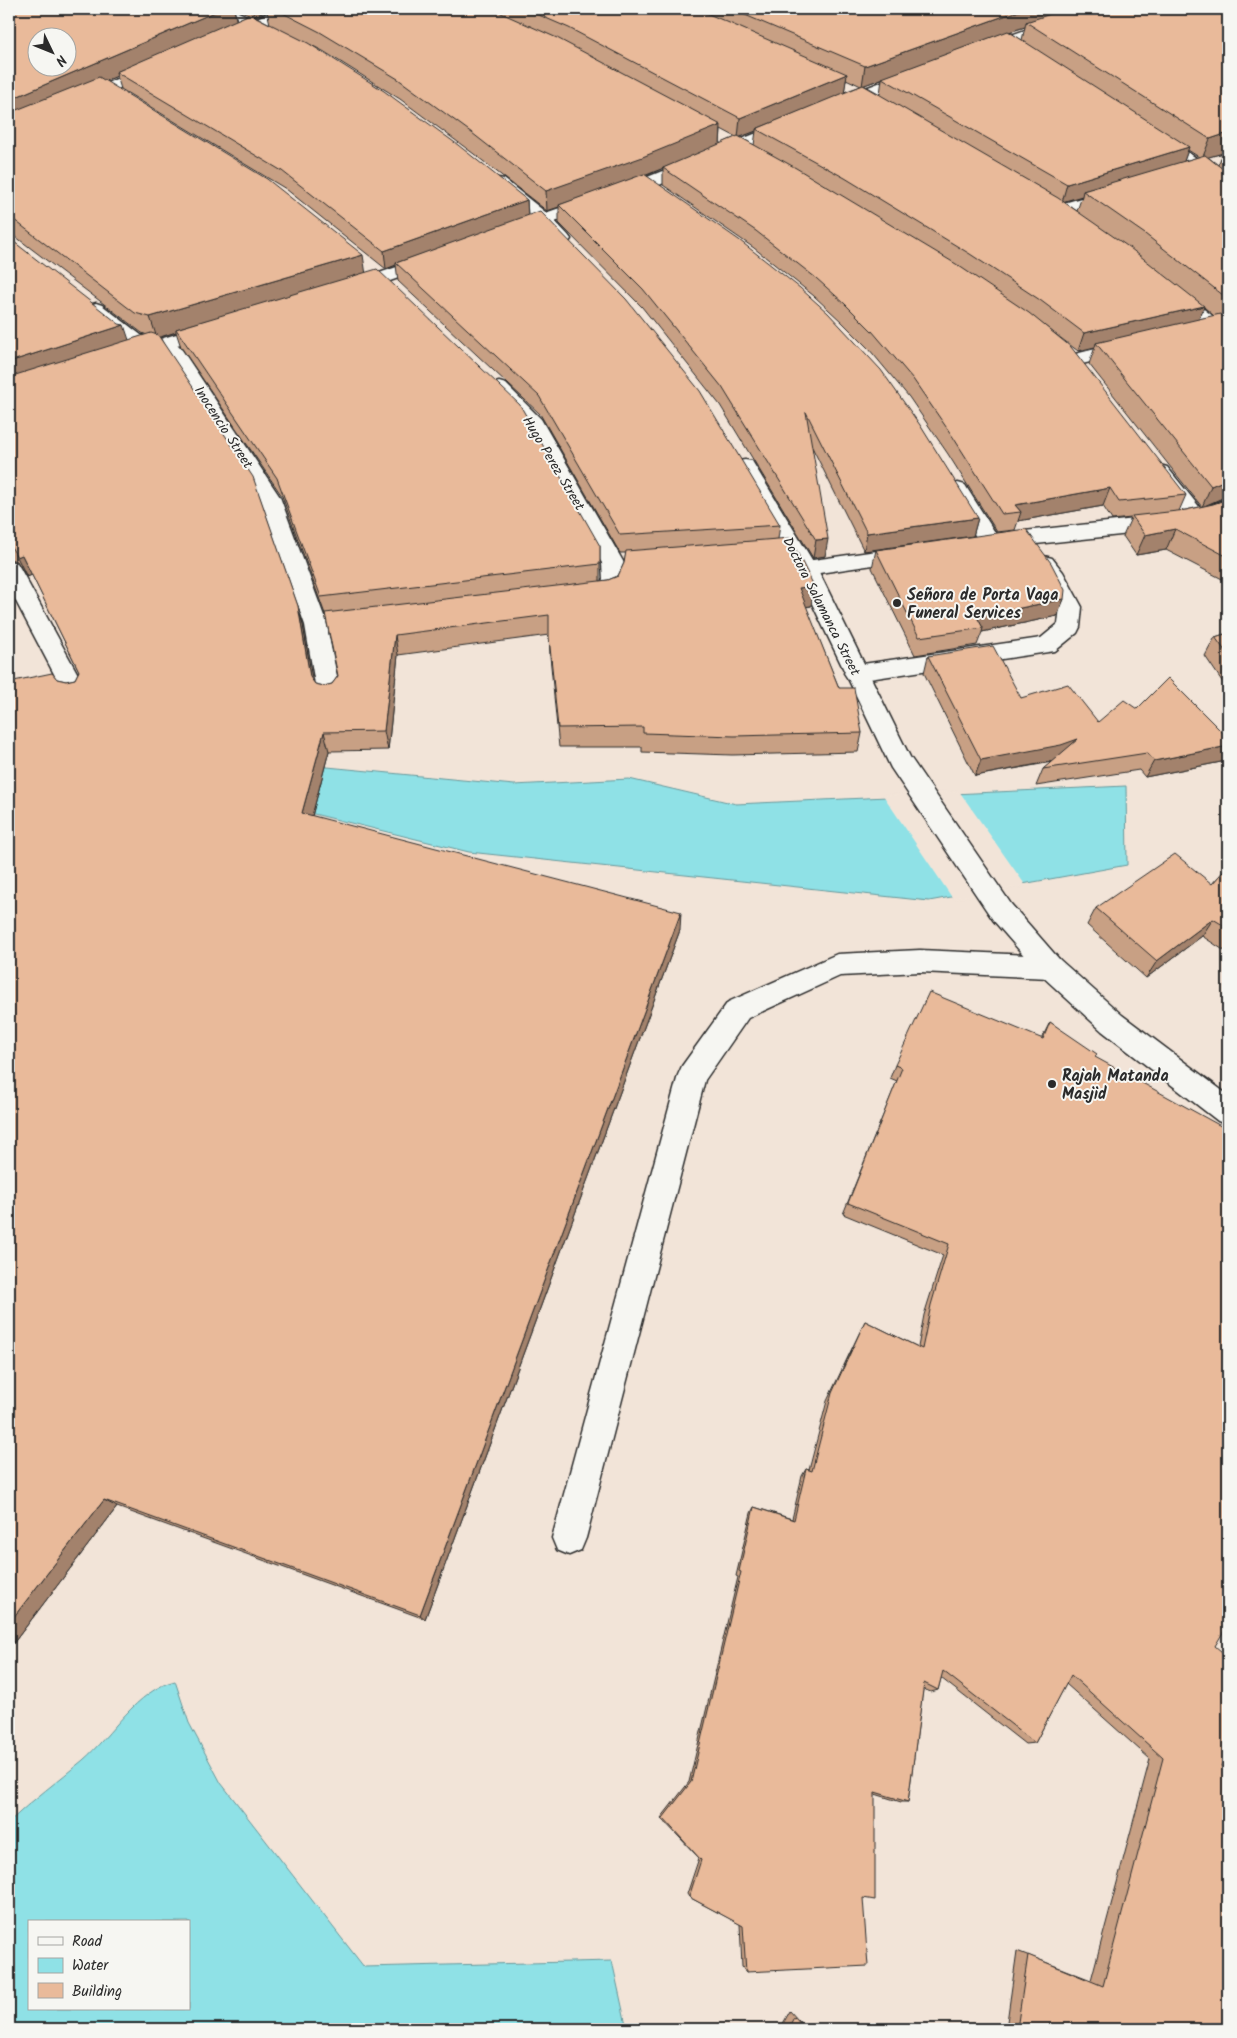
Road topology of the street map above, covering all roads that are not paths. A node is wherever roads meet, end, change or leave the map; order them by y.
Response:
1 (218, 9) edge
2 (288, 9) edge
3 (1100, 9) edge
4 (255, 24) junction
5 (285, 39) edge
6 (1005, 40) junction
7 (211, 43) edge
8 (1021, 51) edge
9 (969, 54) edge
10 (167, 62) edge
11 (933, 67) edge
12 (844, 87) edge
13 (862, 94) junction
14 (879, 103) edge
15 (827, 109) edge
16 (800, 120) edge
17 (1144, 130) edge
18 (9, 131) edge
19 (721, 137) edge
20 (739, 146) junction
21 (754, 155) edge
22 (1219, 161) edge
23 (1201, 167) junction
24 (1182, 172) edge
25 (490, 176) edge
26 (646, 184) junction
27 (1228, 188) edge
28 (1126, 190) edge
29 (662, 194) edge
30 (1044, 200) edge
31 (1060, 210) junction
32 (543, 219) junction
33 (1076, 221) edge
34 (497, 236) edge
35 (452, 253) edge
36 (578, 255) edge
37 (376, 272) junction
38 (1161, 284) edge
39 (398, 291) edge
40 (332, 294) edge
41 (79, 297) edge
42 (230, 324) edge
43 (1196, 331) edge
44 (1222, 332) edge
45 (1149, 342) edge
46 (156, 346) junction
47 (110, 360) edge
48 (1086, 376) edge
49 (489, 379) edge
50 (734, 448) edge
51 (1147, 455) edge
52 (949, 475) edge
53 (1228, 505) edge
54 (1196, 518) junction
55 (1026, 537) junction
56 (990, 542) junction
57 (965, 545) edge
58 (929, 550) edge
59 (793, 556) junction
60 (9, 568) edge
61 (569, 595) edge
62 (384, 617) edge
63 (316, 625) junction
64 (856, 673) junction
65 (75, 691) edge
66 (329, 696) edge
67 (1050, 968) junction
68 (1228, 1112) edge
69 (569, 1538) dead end

1 - 4 street
2 - 4 street
3 - 6 street
4 - 5 street
4 - 7 street
6 - 8 street
6 - 9 street
10 - 18 street
11 - 13 street
12 - 13 street
13 - 14 street
13 - 15 street
16 - 20 street
17 - 23 street
19 - 20 street
20 - 21 street
20 - 26 street
22 - 23 street
23 - 24 street
23 - 27 street
25 - 32 street
26 - 29 street
26 - 32 street
28 - 31 street
30 - 31 street
31 - 33 street
32 - 34 street
32 - 36 street
35 - 37 street
37 - 39 street
37 - 40 street
38 - 44 street
41 - 46 street, Inocencio Street
42 - 46 street
43 - 44 street
45 - 48 street
46 - 47 street
46 - 63 street, Inocencio Street
49 - 61 street, Hugo Perez Street
50 - 59 street, Doctora Salamanca Street
51 - 54 street
52 - 56 street
53 - 54 street
54 - 55 street
55 - 56 street
55 - 64 street
56 - 57 street
58 - 59 street
59 - 64 street, Doctora Salamanca Street
60 - 65 street
62 - 63 street
63 - 66 street, Inocencio Street
64 - 67 street, Doctora Salamanca Street
67 - 68 street, Doctora Salamanca Street
67 - 69 street

